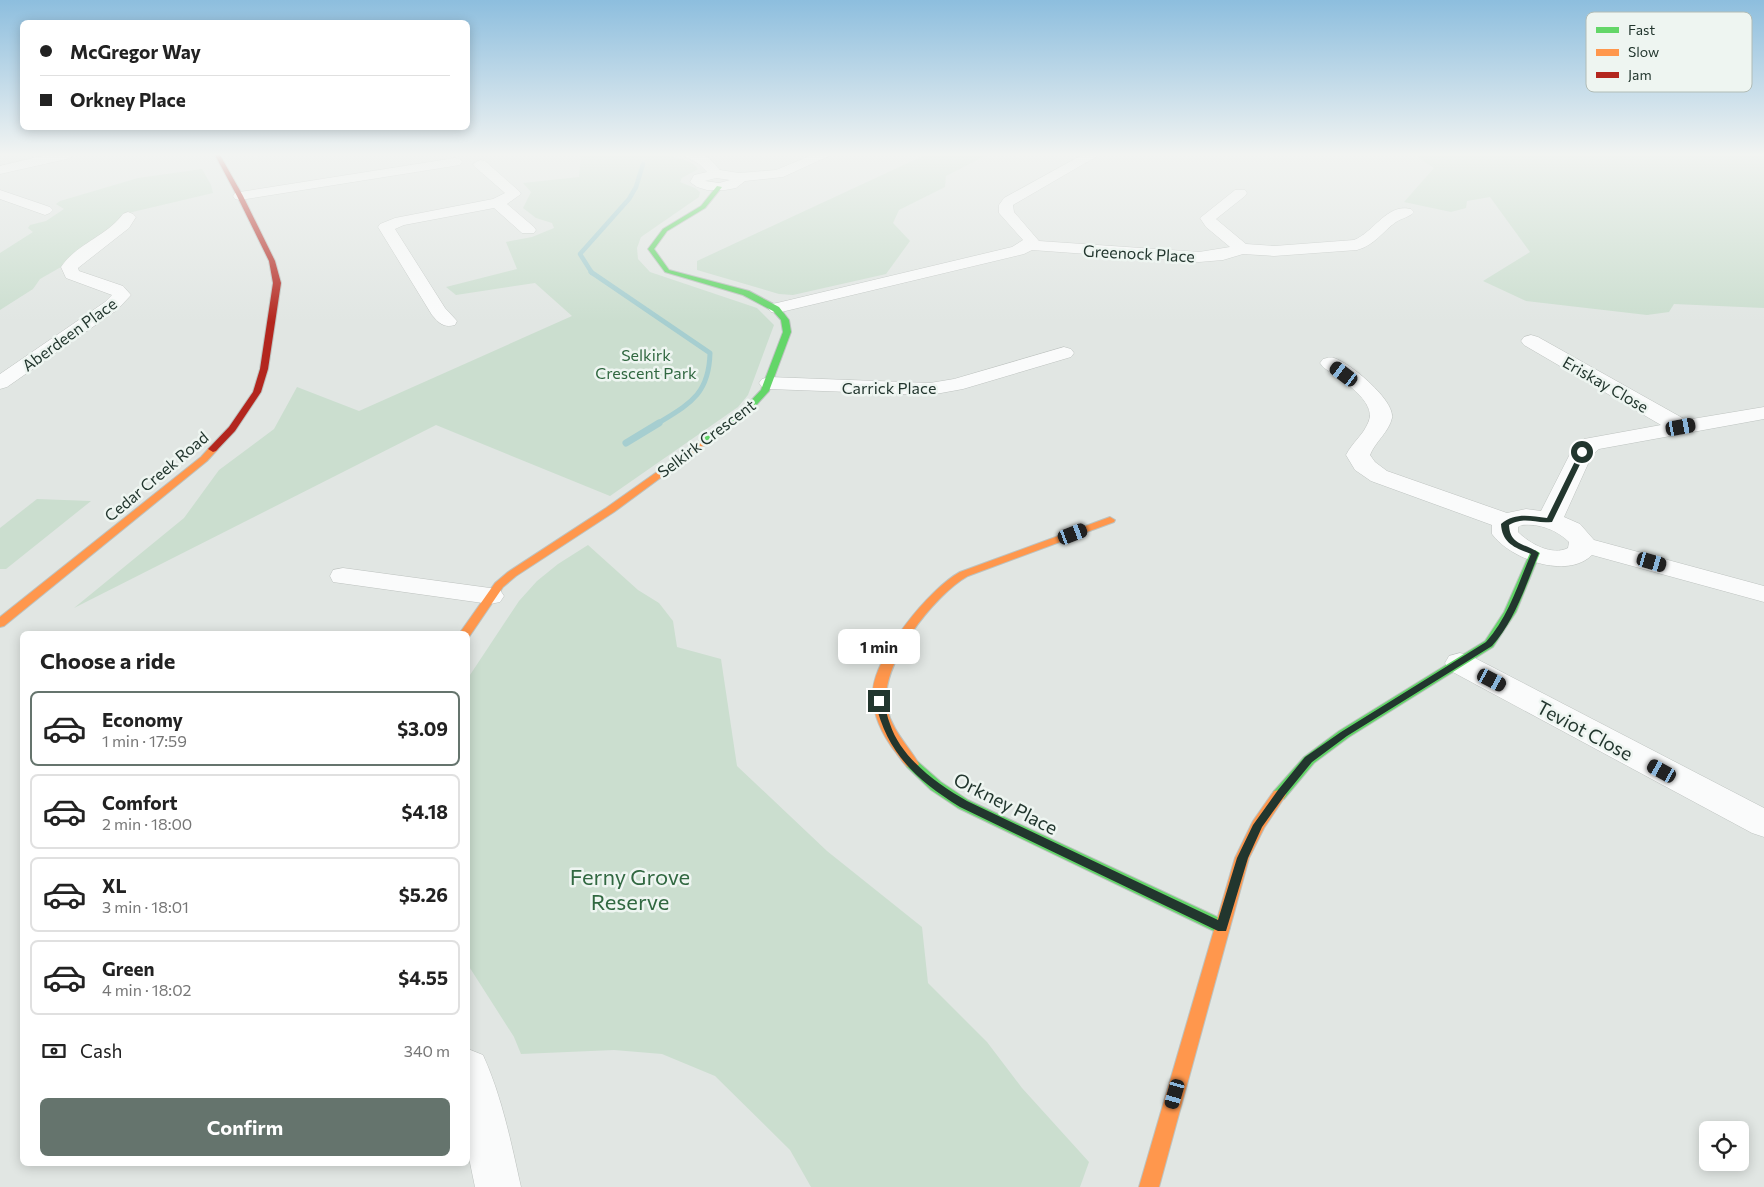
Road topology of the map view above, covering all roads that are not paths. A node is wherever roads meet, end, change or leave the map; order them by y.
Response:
1 (247, 210) edge
2 (457, 210) edge
3 (505, 210) edge
4 (700, 210) edge
5 (1007, 210) edge
6 (1218, 210) edge
7 (1406, 212) dead end
8 (131, 222) dead end
9 (528, 230) dead end
10 (1029, 245) junction
11 (1242, 249) junction
12 (777, 308) junction
13 (448, 322) dead end
14 (1530, 341) dead end
15 (1064, 353) dead end
16 (1330, 363) dead end
17 (0, 383) edge
18 (768, 383) junction
19 (1764, 413) edge
20 (1681, 427) junction
21 (1110, 520) dead end
22 (1549, 520) junction
23 (1508, 522) junction
24 (1583, 545) junction
25 (1535, 553) junction
26 (343, 576) dead end
27 (1764, 594) edge
28 (490, 596) junction
29 (0, 623) edge
30 (467, 631) edge
31 (1460, 663) junction
32 (1764, 824) edge
33 (1222, 927) junction
34 (470, 1075) edge
35 (498, 1187) edge
36 (1149, 1187) edge

1 - 29 street, Cedar Creek Road
2 - 13 street
3 - 9 street
4 - 12 street
5 - 10 street
6 - 11 street
7 - 11 street, Greenock Place
8 - 17 street, Aberdeen Place
10 - 11 street, Greenock Place
10 - 12 street, Greenock Place
12 - 18 street, Selkirk Crescent
14 - 20 street, Eriskay Close
15 - 18 street, Carrick Place
16 - 23 street
18 - 28 street, Selkirk Crescent
19 - 20 street
20 - 22 street
21 - 33 street, Orkney Place
22 - 23 street
22 - 24 street
23 - 25 street
24 - 25 street
24 - 27 street
25 - 31 street
26 - 28 street
28 - 30 street, Selkirk Crescent
31 - 32 street, Teviot Close
31 - 33 street
33 - 36 street
34 - 35 street

